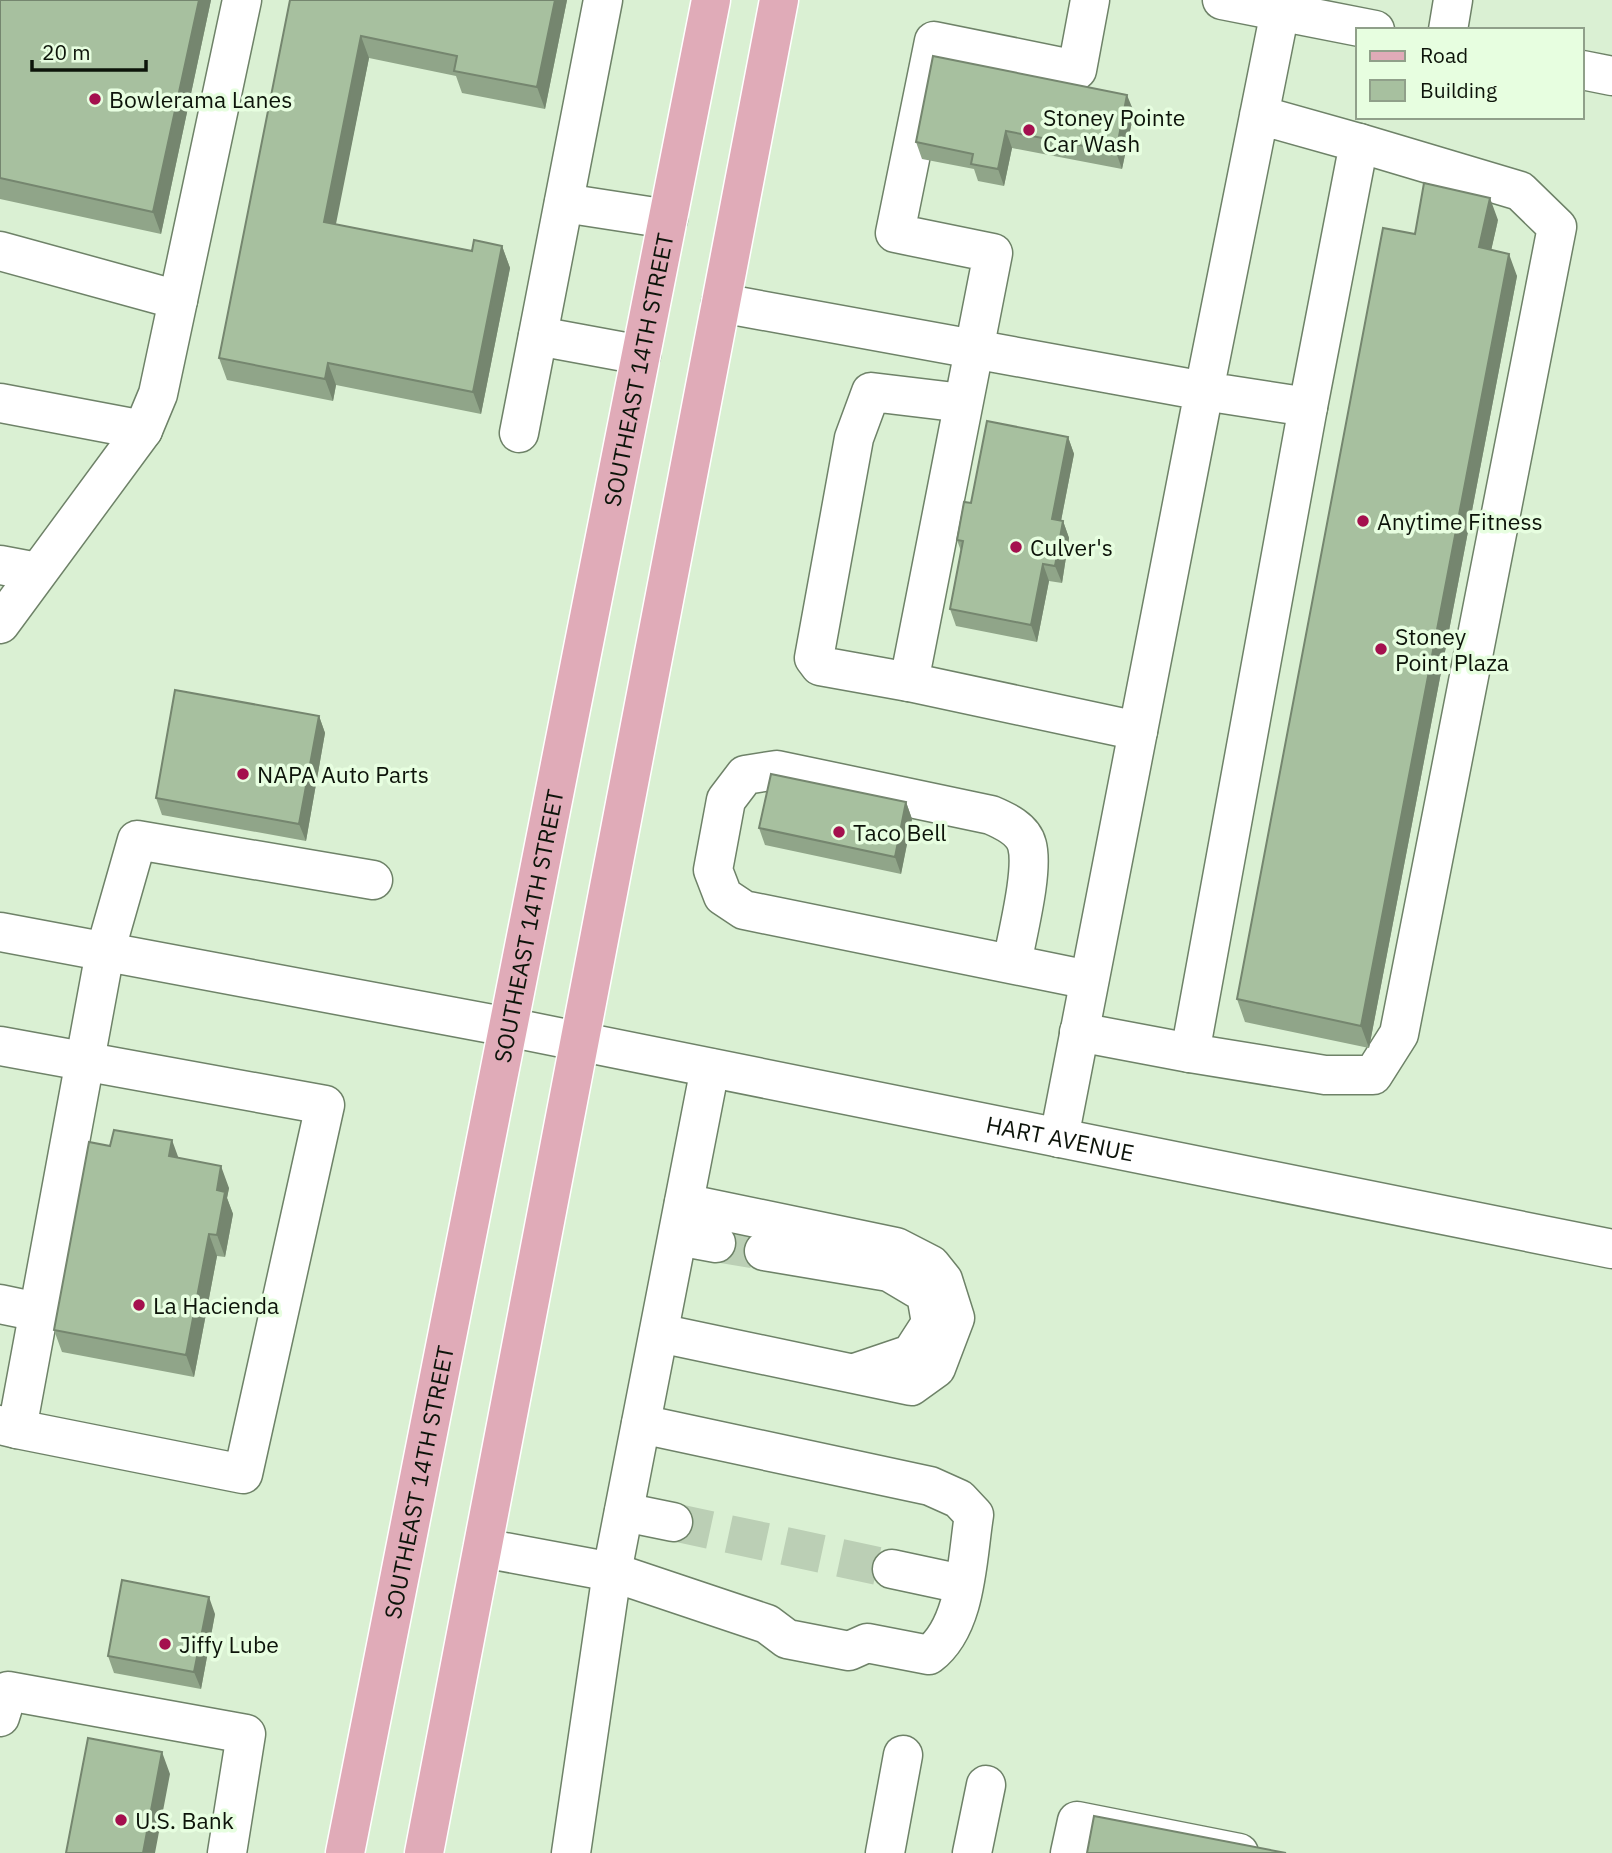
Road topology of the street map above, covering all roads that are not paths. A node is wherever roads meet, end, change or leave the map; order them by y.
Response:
1 (242, 0) edge
2 (603, 0) edge
3 (711, 0) edge
4 (779, 0) edge
5 (1090, 0) edge
6 (1222, 0) edge
7 (1453, 0) edge
8 (1328, 10) edge
9 (1280, 11) junction
10 (1370, 28) edge
11 (1448, 28) edge
12 (1584, 70) edge
13 (1612, 76) edge
14 (1259, 116) junction
15 (1359, 143) junction
16 (564, 202) junction
17 (668, 219) junction
18 (0, 251) edge
19 (178, 300) junction
20 (721, 303) junction
21 (538, 336) junction
22 (974, 349) junction
23 (641, 355) junction
24 (1204, 391) junction
25 (963, 402) junction
26 (0, 403) edge
27 (1308, 407) junction
28 (143, 430) junction
29 (519, 433) dead end
30 (0, 565) edge
31 (37, 572) junction
32 (0, 624) edge
33 (909, 682) junction
34 (1138, 731) junction
35 (373, 880) dead end
36 (0, 932) edge
37 (105, 951) junction
38 (1012, 964) junction
39 (1089, 980) junction
40 (508, 1027) junction
41 (1079, 1032) junction
42 (580, 1042) junction
43 (0, 1046) edge
44 (1190, 1053) junction
45 (85, 1061) junction
46 (710, 1068) junction
47 (1059, 1138) junction
48 (681, 1220) junction
49 (716, 1242) tunnel mouth
50 (1612, 1249) edge
51 (764, 1251) tunnel mouth
52 (0, 1304) edge
53 (38, 1312) junction
54 (659, 1333) junction
55 (853, 1374) junction
56 (641, 1424) junction
57 (8, 1427) edge
58 (624, 1512) junction
59 (673, 1522) tunnel mouth
60 (482, 1548) junction
61 (892, 1569) tunnel mouth
62 (612, 1572) junction
63 (962, 1584) junction
64 (4, 1704) edge
65 (903, 1755) dead end
66 (986, 1785) dead end
67 (429, 1852) edge
68 (227, 1853) edge
69 (345, 1853) edge
70 (571, 1853) edge
71 (885, 1853) edge
72 (972, 1853) edge
73 (1070, 1853) edge
74 (1239, 1853) edge

1 - 19 street
2 - 16 street
3 - 17 main road, SOUTHEAST 14TH STREET
4 - 20 main road
5 - 22 street
6 - 9 street
7 - 11 street
8 - 9 street
8 - 10 street
9 - 14 street
12 - 13 street
14 - 15 street
14 - 24 street
15 - 27 street
15 - 44 street
16 - 17 street
16 - 21 street
17 - 23 main road, SOUTHEAST 14TH STREET
18 - 19 street
19 - 28 street
20 - 22 street
20 - 42 main road
21 - 23 street
21 - 29 street
22 - 24 street
22 - 25 street
23 - 40 main road, SOUTHEAST 14TH STREET
24 - 27 street
24 - 34 street
25 - 33 street
25 - 33 street
26 - 28 street
27 - 44 street
28 - 31 street
30 - 31 street
31 - 32 street
33 - 34 street
34 - 39 street
35 - 37 street
36 - 37 street, HART AVENUE
37 - 40 street, HART AVENUE
37 - 45 street
38 - 38 street
38 - 39 street
39 - 41 street
40 - 42 street, HART AVENUE
40 - 69 main road, SOUTHEAST 14TH STREET
41 - 44 street
41 - 47 street
42 - 46 street, HART AVENUE
42 - 60 main road
43 - 45 street
45 - 53 street
45 - 57 street
46 - 47 street, HART AVENUE
46 - 48 street
47 - 50 street, HART AVENUE
48 - 49 street
48 - 54 street
48 - 55 street
51 - 55 street
52 - 53 street
53 - 57 street
54 - 55 street
54 - 56 street
56 - 58 street
56 - 63 street
58 - 59 street
58 - 62 street
60 - 62 street
60 - 67 main road
61 - 63 street
62 - 63 street
62 - 70 street
64 - 68 street
65 - 71 street
66 - 72 street
73 - 74 street

